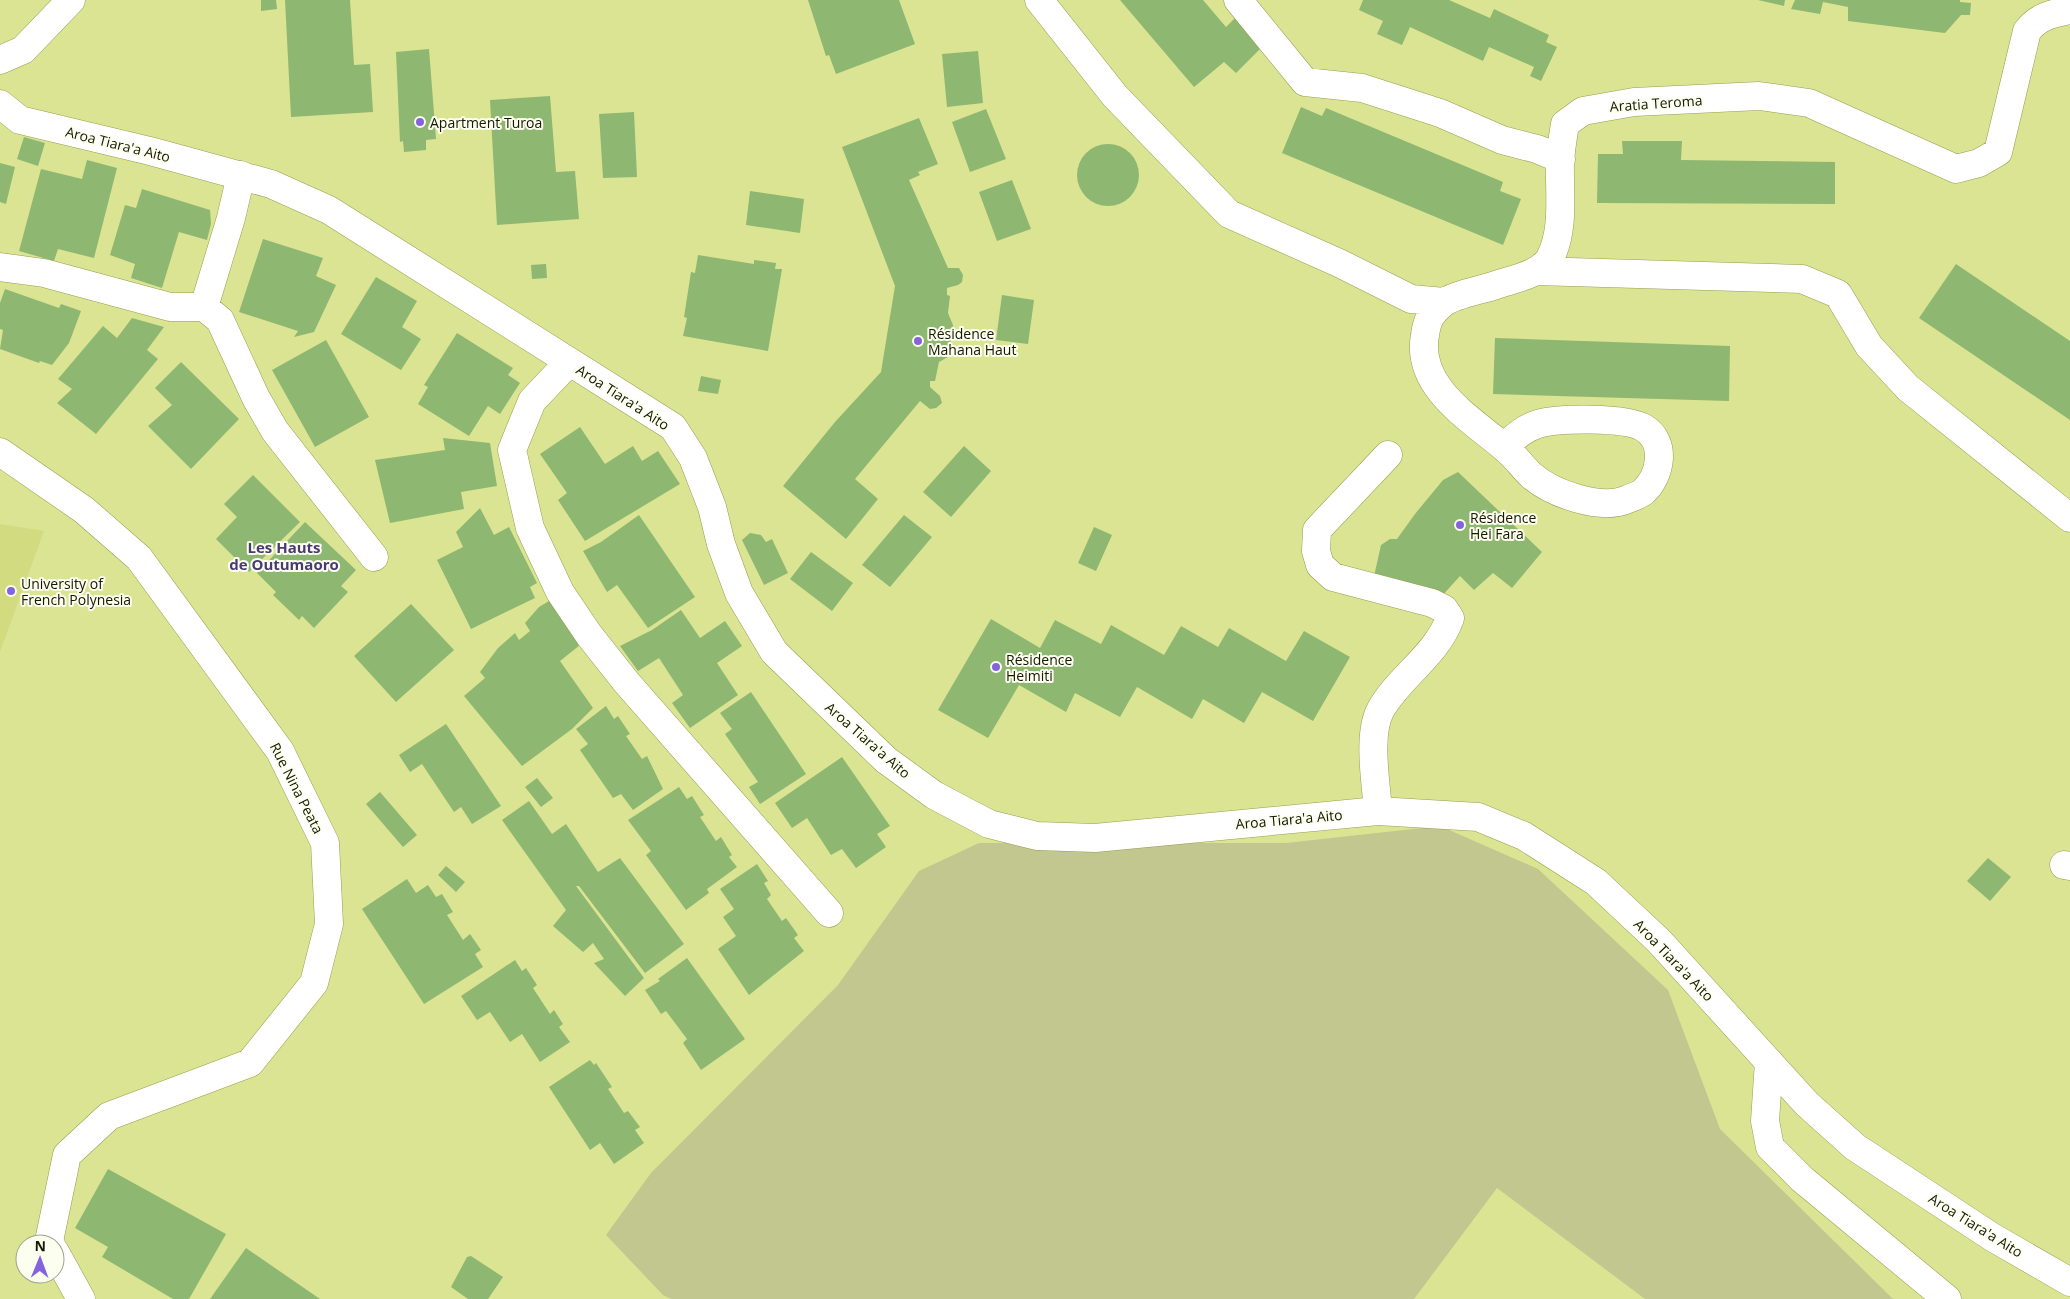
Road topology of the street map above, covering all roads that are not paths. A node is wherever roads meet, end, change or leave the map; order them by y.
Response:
1 (71, 0) edge
2 (1039, 0) edge
3 (1238, 0) edge
4 (2070, 10) edge
5 (0, 60) edge
6 (0, 104) edge
7 (1560, 158) junction
8 (241, 175) junction
9 (0, 267) edge
10 (1536, 271) junction
11 (1444, 302) junction
12 (204, 306) junction
13 (569, 362) junction
14 (1504, 447) junction
15 (0, 452) edge
16 (1388, 455) dead end
17 (2070, 518) edge
18 (374, 557) dead end
19 (1378, 811) junction
20 (829, 913) dead end
21 (1769, 1062) junction
22 (50, 1234) edge
23 (65, 1270) edge
24 (2070, 1282) edge
25 (81, 1299) edge
26 (1947, 1299) edge

1 - 5 street
2 - 11 street
3 - 7 street
4 - 7 street, Aratia Teroma
6 - 8 street, Aroa Tiara'a Aito
7 - 10 street, Aratia Teroma
8 - 12 street
8 - 13 street, Aroa Tiara'a Aito
9 - 12 street
10 - 11 street
10 - 17 street
11 - 14 street
12 - 18 street
13 - 19 street, Aroa Tiara'a Aito
13 - 20 street, Aroa Tiara'a Aito
14 - 14 street
15 - 22 street, Rue Nina Peata
16 - 19 street
19 - 21 street, Aroa Tiara'a Aito
21 - 24 street, Aroa Tiara'a Aito
21 - 26 street
23 - 25 street

